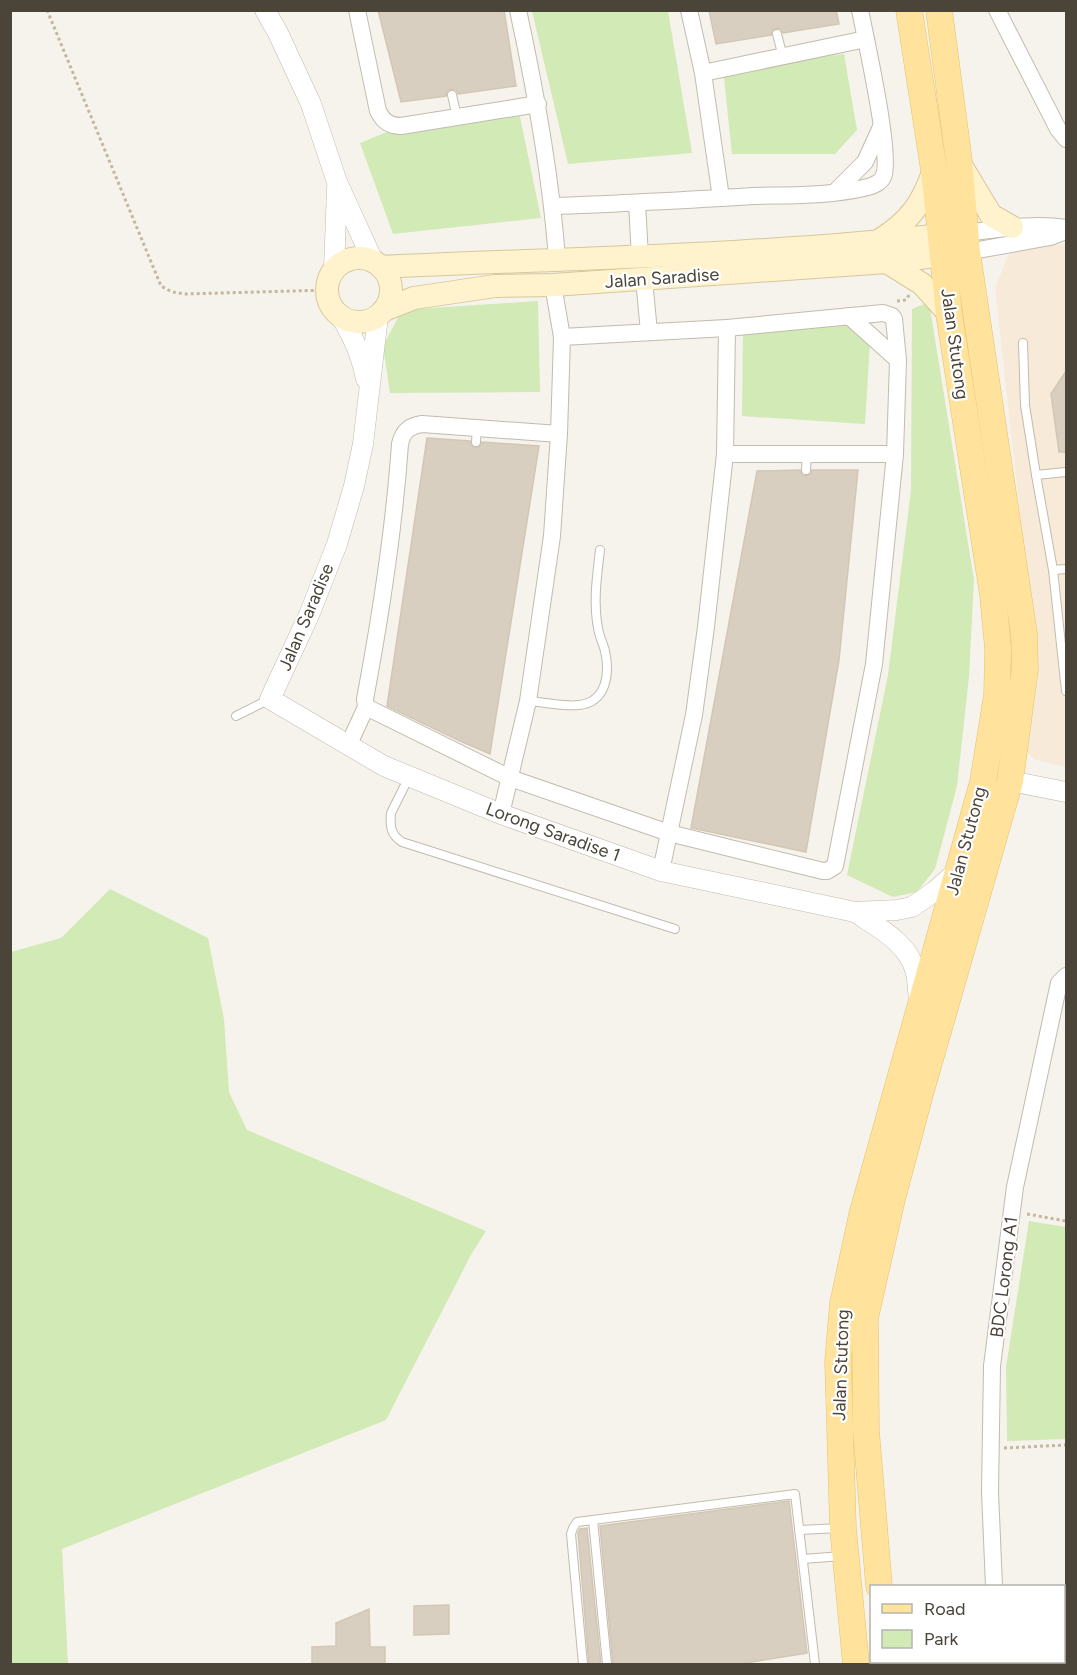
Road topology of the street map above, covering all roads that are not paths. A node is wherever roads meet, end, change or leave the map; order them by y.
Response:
1 (265, 10) edge
2 (357, 10) edge
3 (518, 10) edge
4 (689, 10) edge
5 (860, 10) edge
6 (909, 10) edge
7 (939, 10) edge
8 (997, 10) edge
9 (777, 34) dead end
10 (866, 39) junction
11 (783, 57) junction
12 (703, 73) junction
13 (452, 95) dead end
14 (538, 104) junction
15 (457, 117) junction
16 (882, 127) junction
17 (1066, 139) edge
18 (959, 161) junction
19 (934, 170) junction
20 (337, 182) junction
21 (836, 192) junction
22 (721, 198) junction
23 (637, 203) junction
24 (553, 206) junction
25 (1012, 227) junction
26 (1066, 230) edge
27 (876, 243) junction
28 (954, 244) junction
29 (557, 259) junction
30 (887, 262) junction
31 (377, 264) junction
32 (642, 268) junction
33 (331, 280) junction
34 (553, 285) junction
35 (381, 313) junction
36 (949, 314) junction
37 (849, 315) junction
38 (342, 318) junction
39 (727, 328) junction
40 (649, 332) junction
41 (562, 337) junction
42 (1023, 343) dead end
43 (898, 360) junction
44 (368, 394) junction
45 (559, 434) junction
46 (725, 454) junction
47 (895, 454) junction
48 (1066, 472) edge
49 (1035, 475) junction
50 (600, 550) dead end
51 (1066, 569) edge
52 (1053, 570) junction
53 (1066, 669) edge
54 (1066, 688) edge
55 (270, 699) junction
56 (528, 701) junction
57 (366, 707) junction
58 (236, 716) dead end
59 (348, 746) junction
60 (409, 776) junction
61 (510, 778) junction
62 (1010, 781) junction
63 (983, 782) junction
64 (1066, 792) edge
65 (501, 814) junction
66 (669, 833) junction
67 (960, 869) junction
68 (661, 871) junction
69 (855, 912) junction
70 (675, 929) dead end
71 (1066, 976) edge
72 (920, 1006) junction
73 (593, 1520) junction
74 (843, 1528) junction
75 (799, 1530) junction
76 (845, 1555) junction
77 (803, 1558) junction
78 (879, 1585) edge
79 (994, 1585) edge
80 (870, 1646) edge
81 (583, 1665) edge
82 (607, 1665) edge
83 (815, 1665) edge
84 (856, 1665) edge
85 (868, 1665) edge

1 - 20 street
2 - 15 street
3 - 14 street
4 - 12 street
5 - 10 street
6 - 19 main road, Jalan Stutong
7 - 18 main road, Jalan Stutong
8 - 17 street
9 - 11 lane
10 - 11 street
10 - 16 street
11 - 12 street
12 - 22 street
13 - 15 lane
14 - 15 street
14 - 24 street
16 - 21 street
16 - 21 street
18 - 25 main road
18 - 28 main road, Jalan Stutong
19 - 27 main road
19 - 28 main road, Jalan Stutong
20 - 31 street
20 - 33 street
21 - 22 street
22 - 23 street
23 - 24 street
23 - 32 street, Jalan Saradise
24 - 29 street
25 - 26 street
25 - 28 street
26 - 28 street
27 - 28 main road, Jalan Saradise
27 - 32 main road, Jalan Saradise
28 - 30 main road, Jalan Saradise
28 - 36 main road, Jalan Stutong
28 - 62 main road, Jalan Stutong
29 - 31 main road, Jalan Saradise
29 - 32 main road, Jalan Saradise
30 - 32 main road, Jalan Saradise
30 - 36 main road
31 - 33 main road
31 - 35 main road
32 - 34 main road, Jalan Saradise
32 - 40 street
33 - 38 main road
34 - 35 main road, Jalan Saradise
34 - 41 street
35 - 38 main road
35 - 44 street
36 - 63 main road, Jalan Stutong
37 - 39 street
37 - 43 street
37 - 43 street
38 - 44 street
39 - 40 street
39 - 46 street
40 - 41 street
41 - 45 street
42 - 49 lane
43 - 47 street
44 - 55 street, Jalan Saradise
45 - 56 street
45 - 57 street
46 - 47 street
46 - 66 street
47 - 66 street
48 - 49 lane
49 - 52 lane
50 - 56 lane
51 - 52 lane
52 - 53 lane
53 - 54 lane
55 - 58 lane
55 - 59 street, Lorong Saradise 1
56 - 61 street
57 - 59 street
57 - 61 street
59 - 60 street, Lorong Saradise 1
60 - 65 street, Lorong Saradise 1
60 - 70 lane
61 - 65 street
61 - 66 street
62 - 63 main road
62 - 64 street
62 - 78 main road, Jalan Stutong
63 - 67 main road, Jalan Stutong
65 - 68 street, Lorong Saradise 1
66 - 68 street
67 - 69 street
67 - 72 main road, Jalan Stutong
68 - 69 street, Lorong Saradise 1
69 - 72 street
71 - 79 street, BDC Lorong A1
72 - 74 main road, Jalan Stutong
73 - 75 lane
73 - 81 lane
73 - 82 lane
74 - 75 lane
74 - 76 main road, Jalan Stutong
75 - 77 lane
76 - 77 lane
76 - 84 main road, Jalan Stutong
77 - 83 lane
80 - 85 main road

